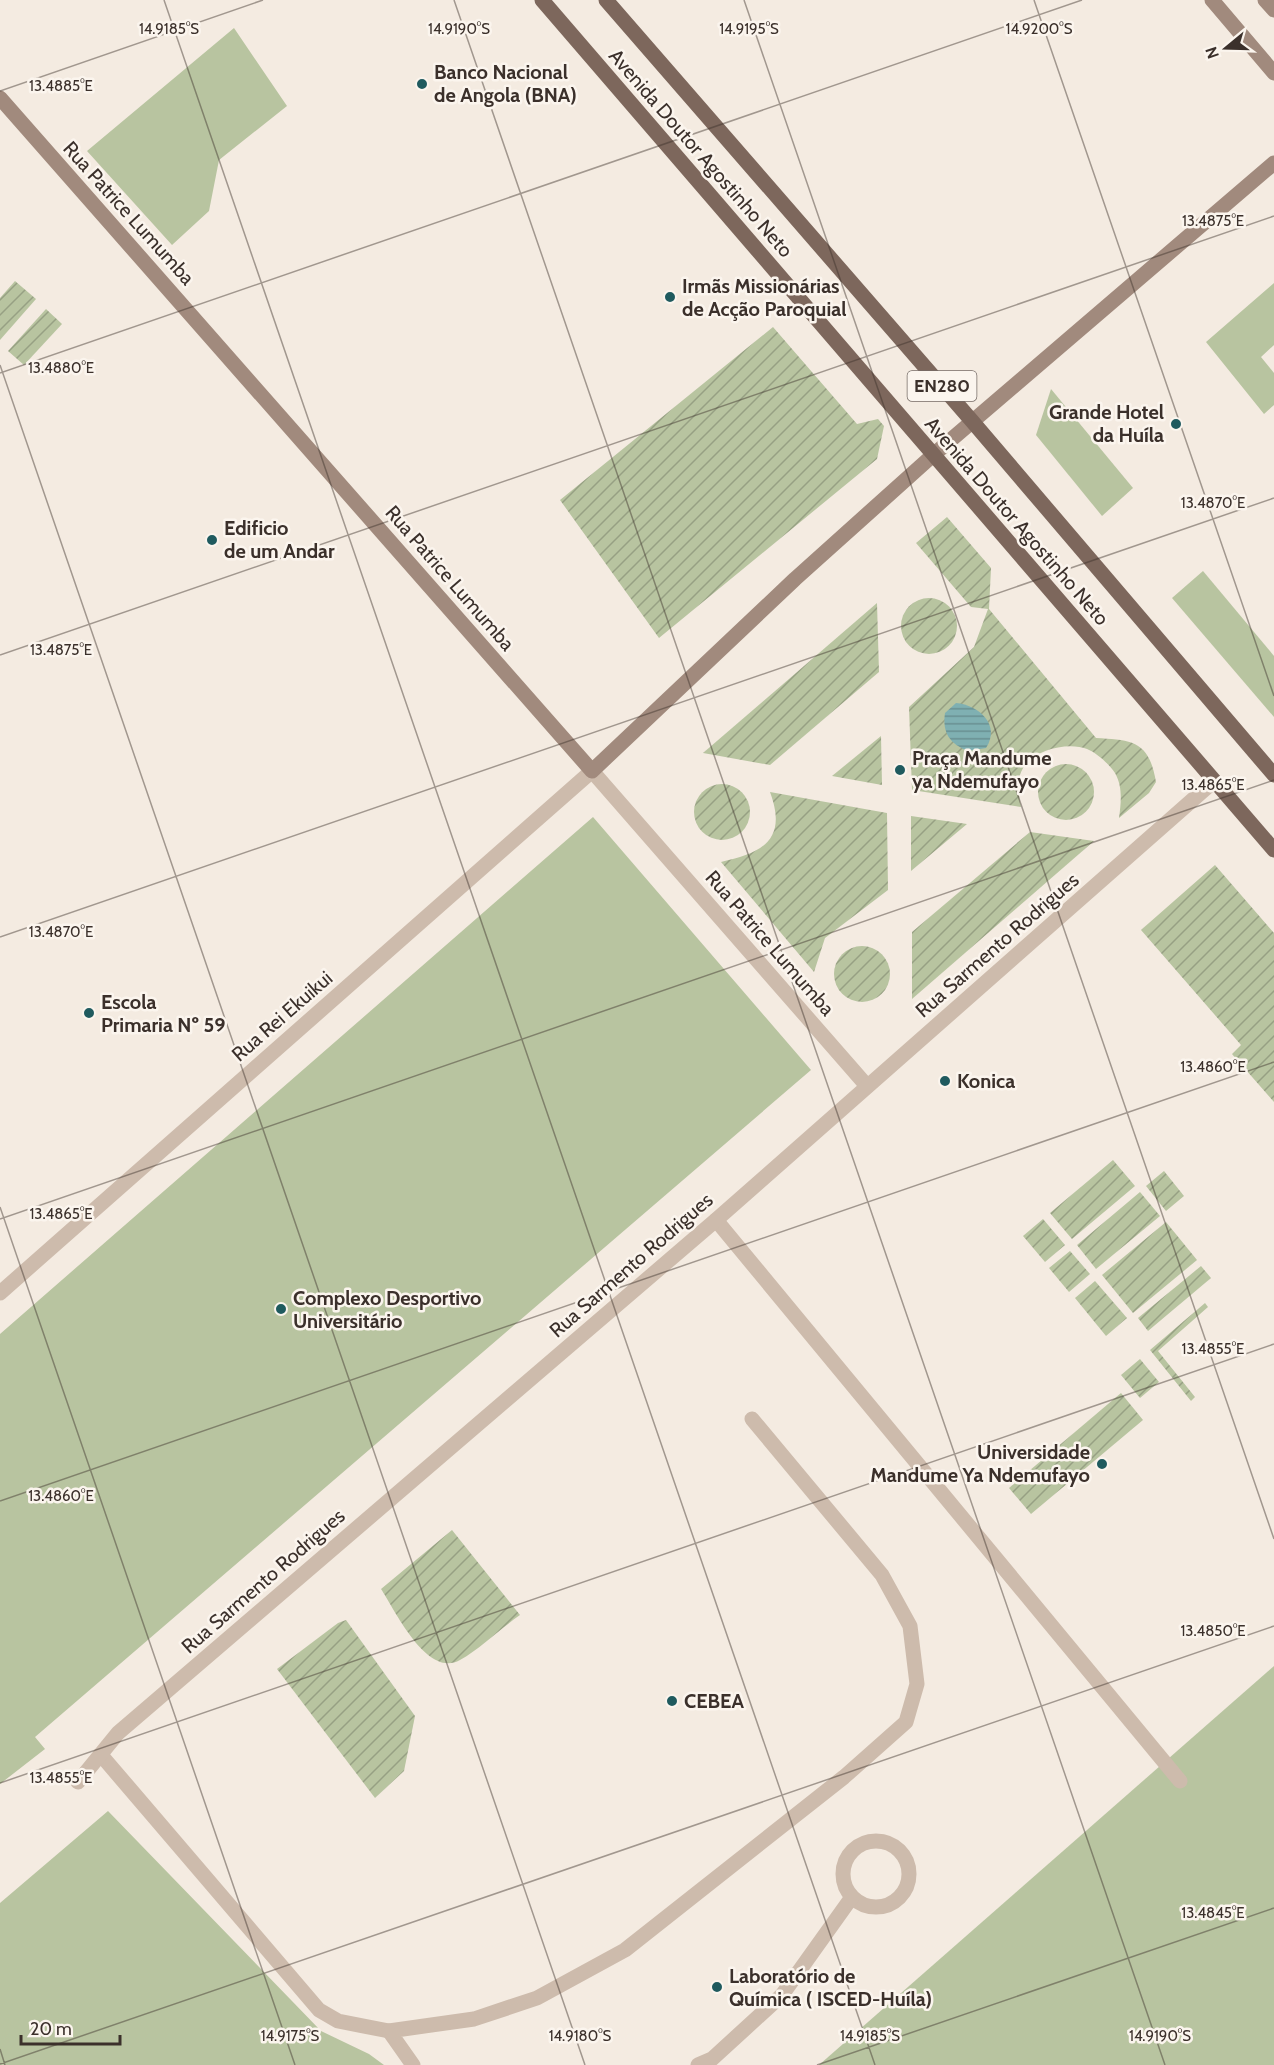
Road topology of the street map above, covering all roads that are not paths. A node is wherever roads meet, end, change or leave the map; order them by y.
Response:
1 (542, 0) edge
2 (606, 0) edge
3 (1212, 0) edge
4 (1265, 0) edge
5 (1274, 10) edge
6 (1274, 73) edge
7 (0, 98) edge
8 (1274, 163) edge
9 (972, 421) junction
10 (932, 456) junction
11 (592, 771) junction
12 (1274, 775) edge
13 (1214, 781) junction
14 (1274, 850) edge
15 (867, 1086) junction
16 (716, 1220) junction
17 (0, 1293) edge
18 (752, 1419) dead end
19 (100, 1755) junction
20 (1180, 1781) dead end
21 (78, 1782) dead end
22 (852, 1897) junction
23 (389, 2031) junction
24 (413, 2065) edge
25 (698, 2065) edge

1 - 10 main road, Avenida Doutor Agostinho Neto / EN280
2 - 9 main road, Avenida Doutor Agostinho Neto / EN280
3 - 6 street
4 - 5 street
7 - 11 street, Rua Patrice Lumumba
8 - 9 street
9 - 10 street
9 - 12 main road, Avenida Doutor Agostinho Neto / EN280
10 - 11 street
10 - 13 main road, Avenida Doutor Agostinho Neto / EN280
11 - 15 street, Rua Patrice Lumumba
11 - 17 street, Rua Rei Ekuikui
13 - 14 main road, Avenida Doutor Agostinho Neto / EN280
13 - 15 street, Rua Sarmento Rodrigues
15 - 16 street, Rua Sarmento Rodrigues
16 - 19 street, Rua Sarmento Rodrigues
16 - 20 street
18 - 23 street
19 - 21 street, Rua Sarmento Rodrigues
19 - 23 street
22 - 22 street
22 - 25 street
23 - 24 street

